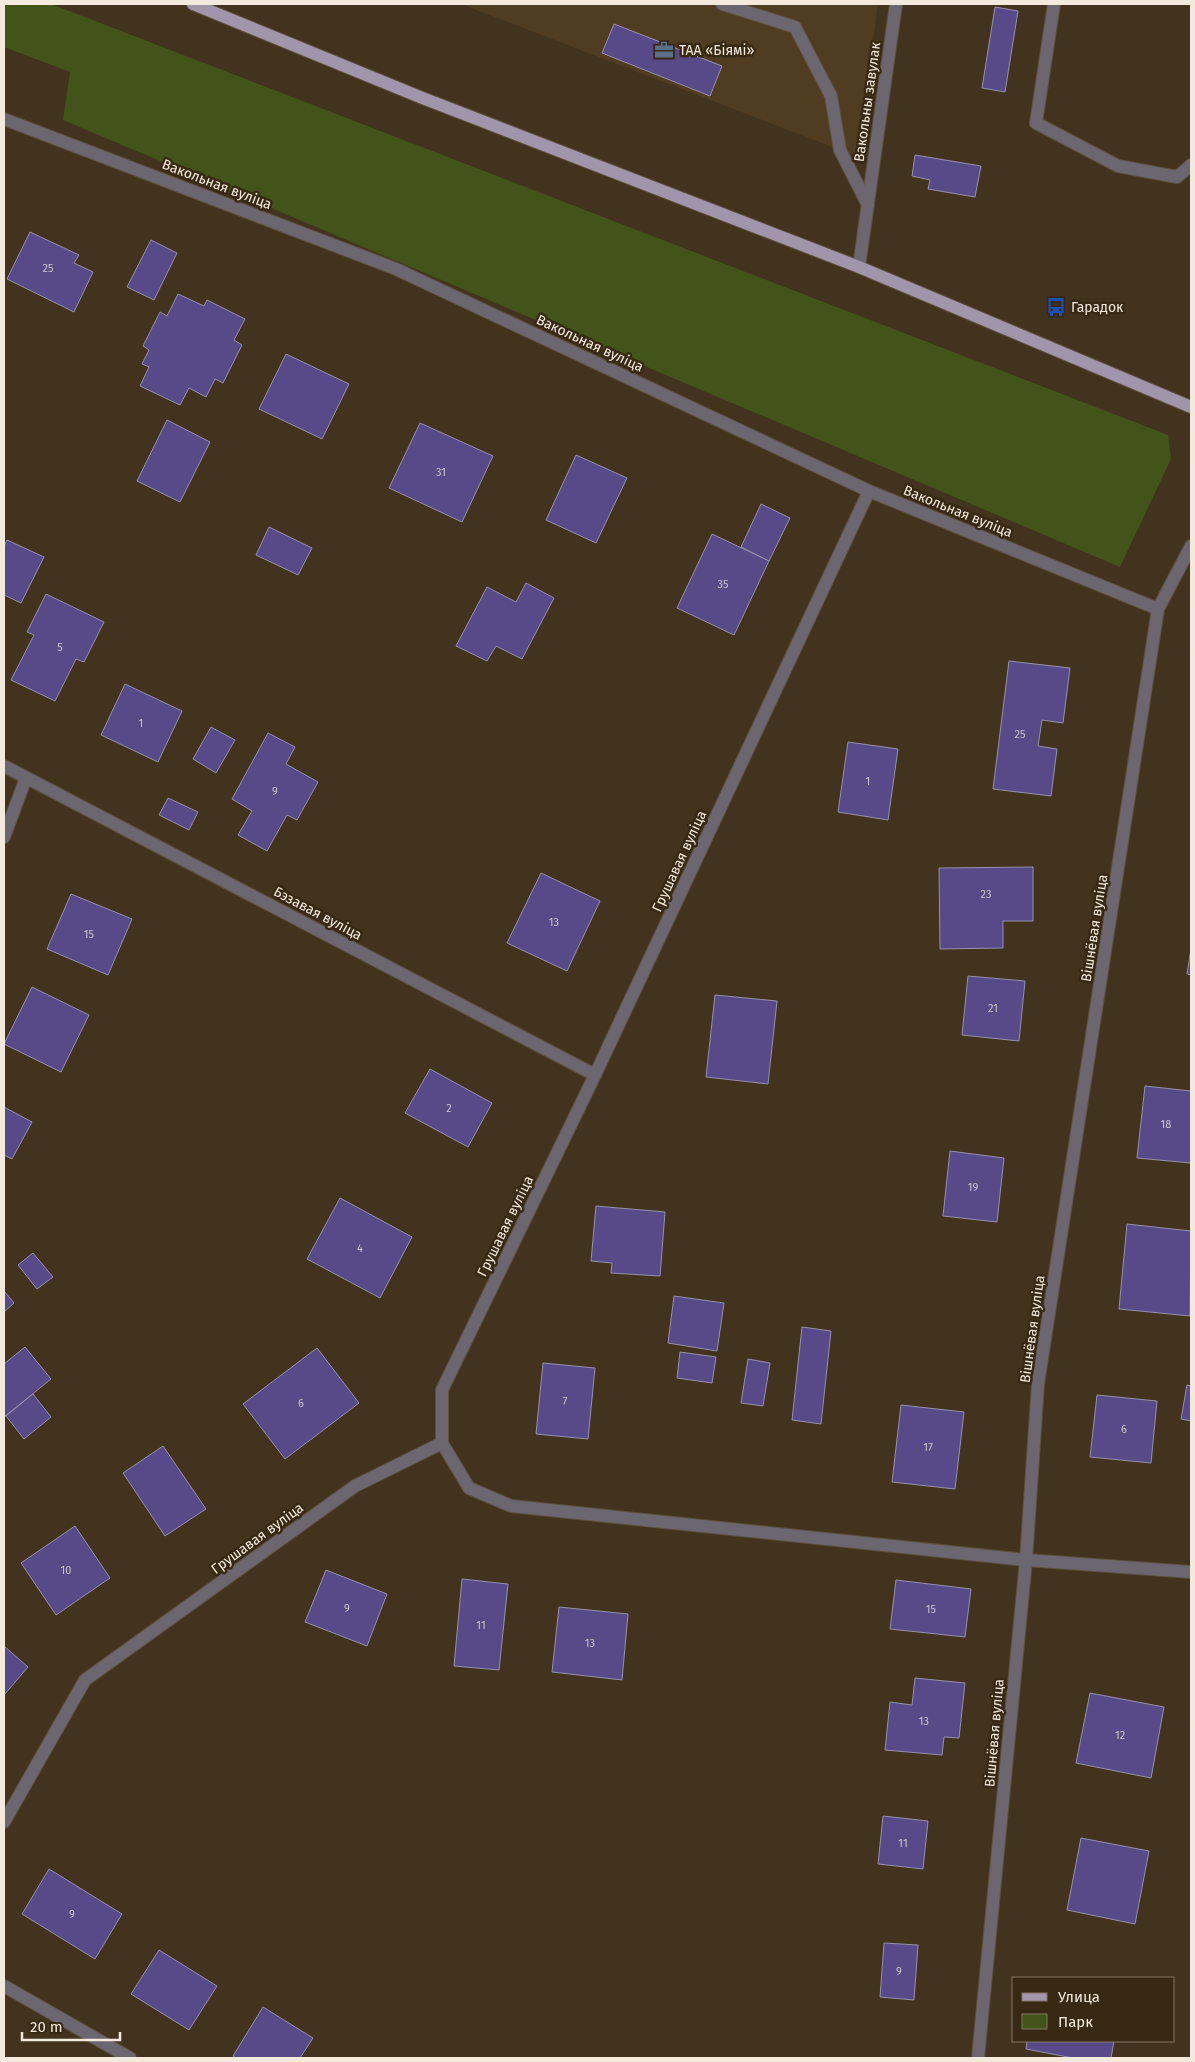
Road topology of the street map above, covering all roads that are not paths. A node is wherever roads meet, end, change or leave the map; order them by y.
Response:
1 (193, 4) edge
2 (722, 4) edge
3 (896, 4) edge
4 (1054, 4) edge
5 (4, 119) edge
6 (1191, 165) edge
7 (868, 205) junction
8 (859, 267) junction
9 (1191, 407) edge
10 (869, 491) junction
11 (1191, 546) edge
12 (1158, 609) junction
13 (4, 766) edge
14 (26, 778) junction
15 (4, 837) edge
16 (595, 1075) junction
17 (442, 1443) junction
18 (1026, 1560) junction
19 (1191, 1572) edge
20 (4, 1822) edge
21 (4, 1986) edge
22 (130, 2058) edge
23 (978, 2058) edge

1 - 8 main road
2 - 7 street
3 - 7 street, Вакольны завулак
4 - 6 street
5 - 10 street, Вакольная вуліца
7 - 8 street, Вакольны завулак
8 - 9 main road
10 - 12 street, Вакольная вуліца
10 - 16 street, Грушавая вуліца
11 - 12 street, Вішнёвая вуліца
12 - 18 street, Вішнёвая вуліца
13 - 14 street, Бэзавая вуліца
14 - 15 street
14 - 16 street, Бэзавая вуліца
16 - 17 street, Грушавая вуліца
17 - 18 street
17 - 20 street, Грушавая вуліца
18 - 19 street
18 - 23 street, Вішнёвая вуліца
21 - 22 street

